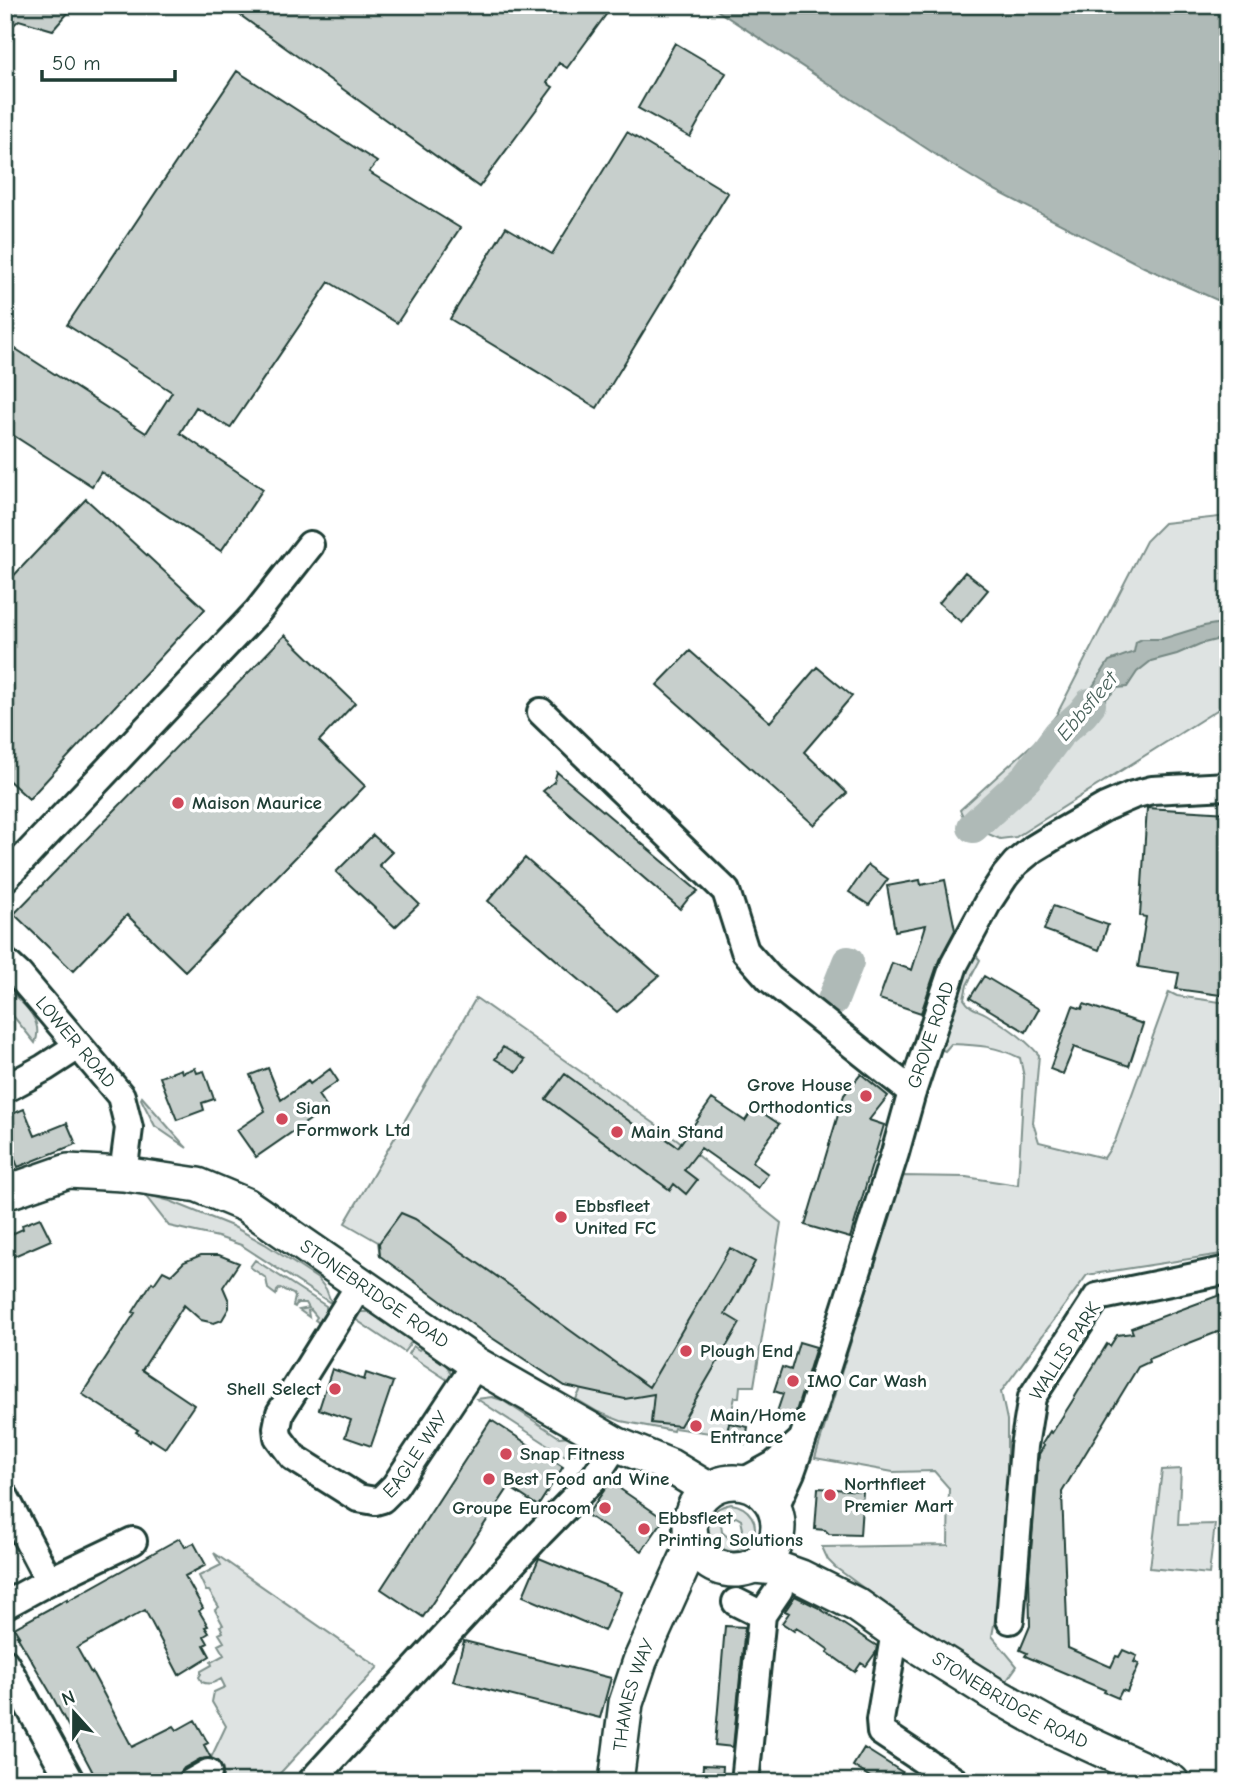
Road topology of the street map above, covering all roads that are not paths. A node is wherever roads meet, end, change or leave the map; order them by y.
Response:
1 (310, 545) dead end
2 (541, 712) dead end
3 (1228, 786) edge
4 (5, 878) edge
5 (5, 962) edge
6 (78, 1046) junction
7 (5, 1089) edge
8 (912, 1092) junction
9 (123, 1174) junction
10 (5, 1193) edge
11 (1228, 1270) edge
12 (361, 1283) junction
13 (476, 1364) junction
14 (802, 1440) junction
15 (616, 1444) junction
16 (743, 1482) junction
17 (5, 1497) edge
18 (700, 1499) junction
19 (777, 1518) junction
20 (134, 1541) dead end
21 (693, 1544) junction
22 (738, 1567) junction
23 (43, 1570) junction
24 (779, 1590) dead end
25 (736, 1602) dead end
26 (5, 1605) edge
27 (857, 1605) junction
28 (664, 1612) junction
29 (762, 1615) junction
30 (1010, 1620) dead end
31 (895, 1632) junction
32 (5, 1663) edge
33 (71, 1782) edge
34 (311, 1782) edge
35 (616, 1782) edge
36 (745, 1782) edge
37 (956, 1782) edge
38 (1172, 1782) edge

1 - 4 street
2 - 8 street
3 - 8 street, GROVE ROAD
5 - 6 street, LOWER ROAD
6 - 7 street
6 - 9 street, LOWER ROAD
8 - 14 street, GROVE ROAD
9 - 10 main road, STONEBRIDGE ROAD
9 - 12 main road, STONEBRIDGE ROAD
11 - 30 street, WALLIS PARK
12 - 13 main road, STONEBRIDGE ROAD
12 - 13 street, EAGLE WAY
13 - 15 main road, STONEBRIDGE ROAD
14 - 16 street
14 - 19 street, GROVE ROAD
15 - 18 main road, STONEBRIDGE ROAD
15 - 34 street
16 - 18 main road
16 - 19 main road
17 - 23 street
18 - 21 main road
19 - 22 main road
19 - 27 main road, STONEBRIDGE ROAD
20 - 23 street
21 - 22 main road
21 - 28 main road, THAMES WAY
22 - 27 main road, STONEBRIDGE ROAD
22 - 28 main road, THAMES WAY
23 - 26 street
24 - 29 street
25 - 29 street
27 - 31 main road, STONEBRIDGE ROAD
28 - 35 main road, THAMES WAY
29 - 36 street
31 - 37 street
31 - 38 main road, STONEBRIDGE ROAD
32 - 33 street

